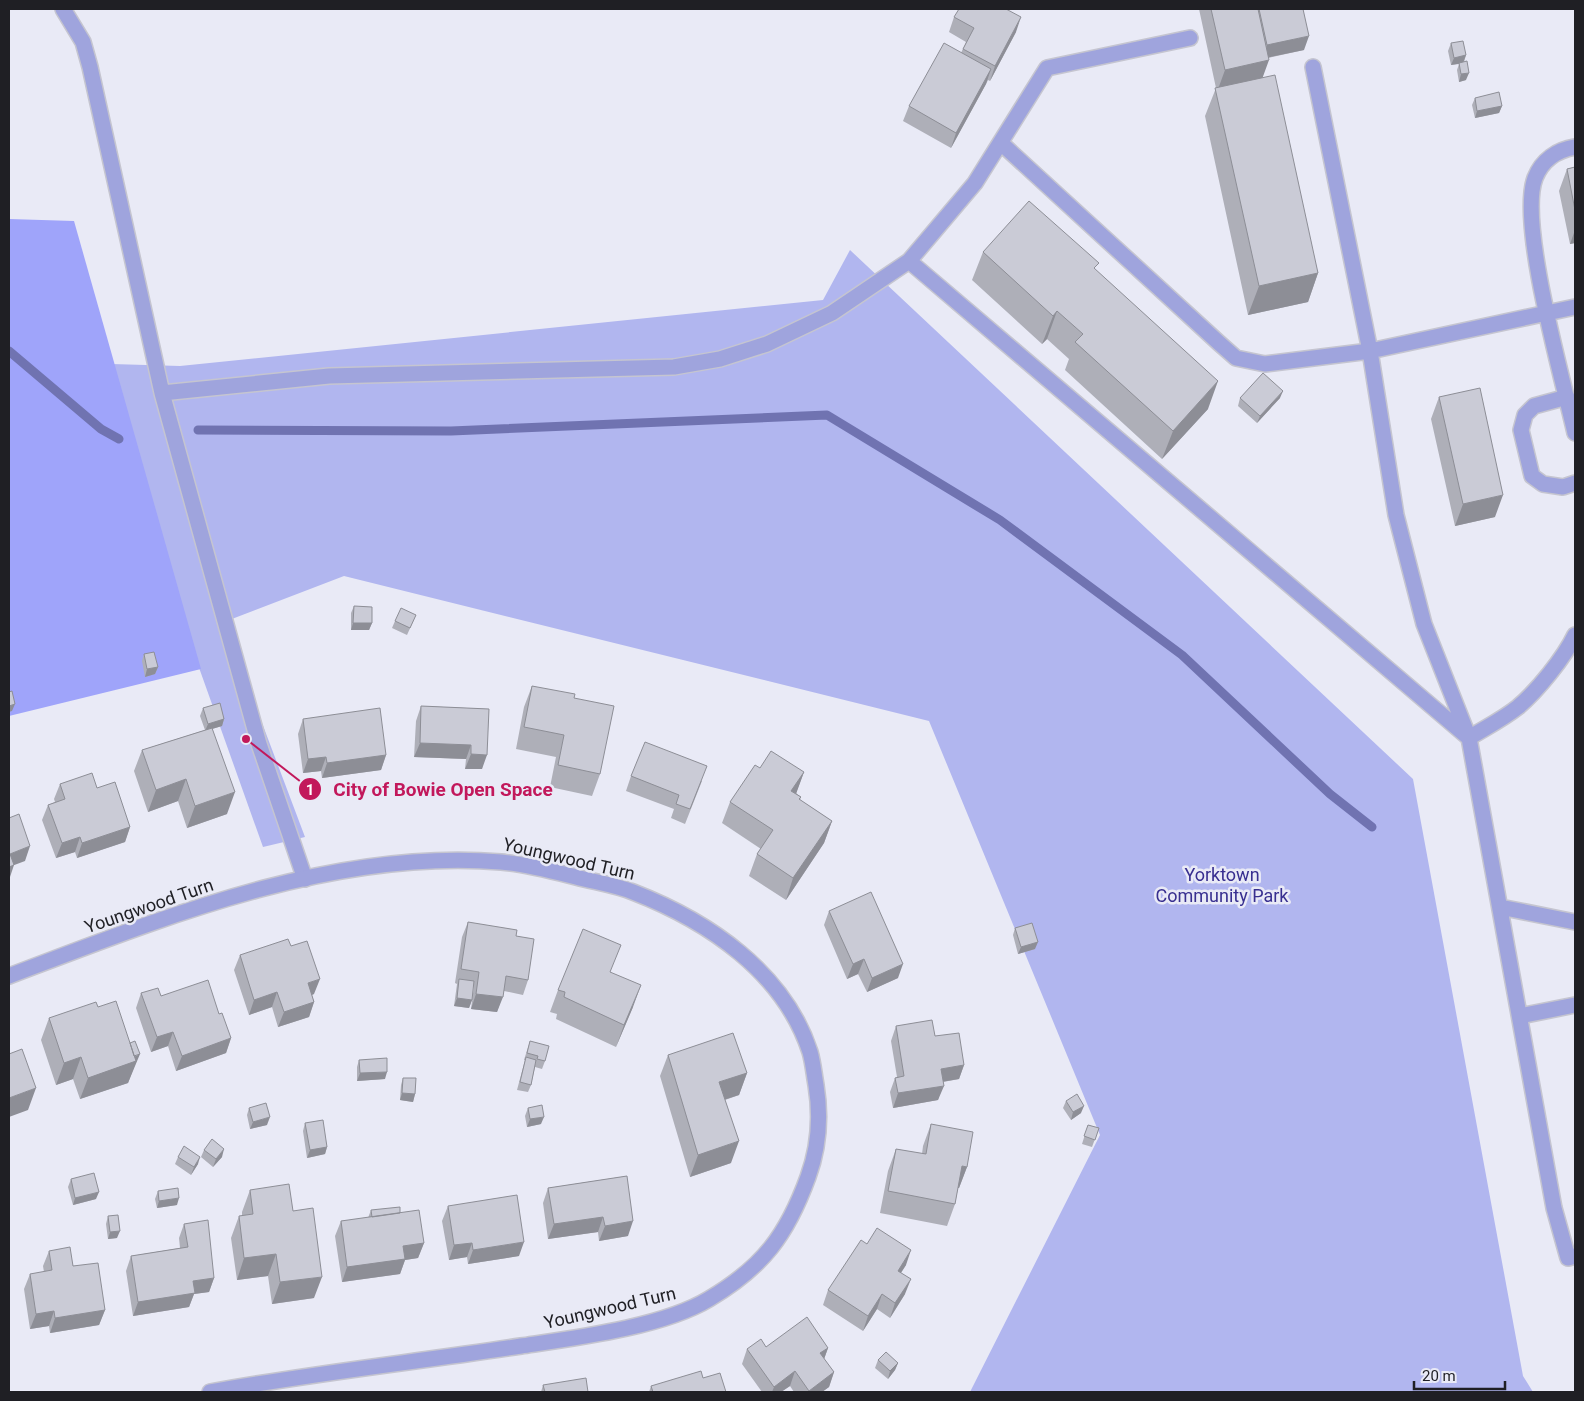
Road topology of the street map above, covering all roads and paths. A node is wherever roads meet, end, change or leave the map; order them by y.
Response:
1 (63, 9) edge
2 (1190, 38) dead end
3 (1313, 67) dead end
4 (1002, 144) junction
5 (1575, 147) edge
6 (909, 261) junction
7 (1575, 307) edge
8 (1548, 313) junction
9 (1370, 351) junction
10 (162, 394) junction
11 (1567, 397) junction
12 (1575, 433) edge
13 (1575, 483) edge
14 (1575, 635) edge
15 (1469, 738) junction
16 (305, 879) junction
17 (1500, 907) junction
18 (1575, 922) edge
19 (9, 976) edge
20 (1575, 1005) edge
21 (1520, 1016) junction
22 (1575, 1256) edge
23 (210, 1392) edge

1 - 10 street
2 - 4 street
3 - 9 street
4 - 6 street
4 - 9 street
5 - 8 street
6 - 10 street
6 - 15 street
7 - 8 street
8 - 9 street
8 - 11 street
9 - 15 street
10 - 16 street
11 - 12 street
11 - 13 street
14 - 15 street
15 - 17 street
16 - 19 street, Youngwood Turn
16 - 23 street, Youngwood Turn
17 - 18 street
17 - 21 street
20 - 21 street
21 - 22 street

